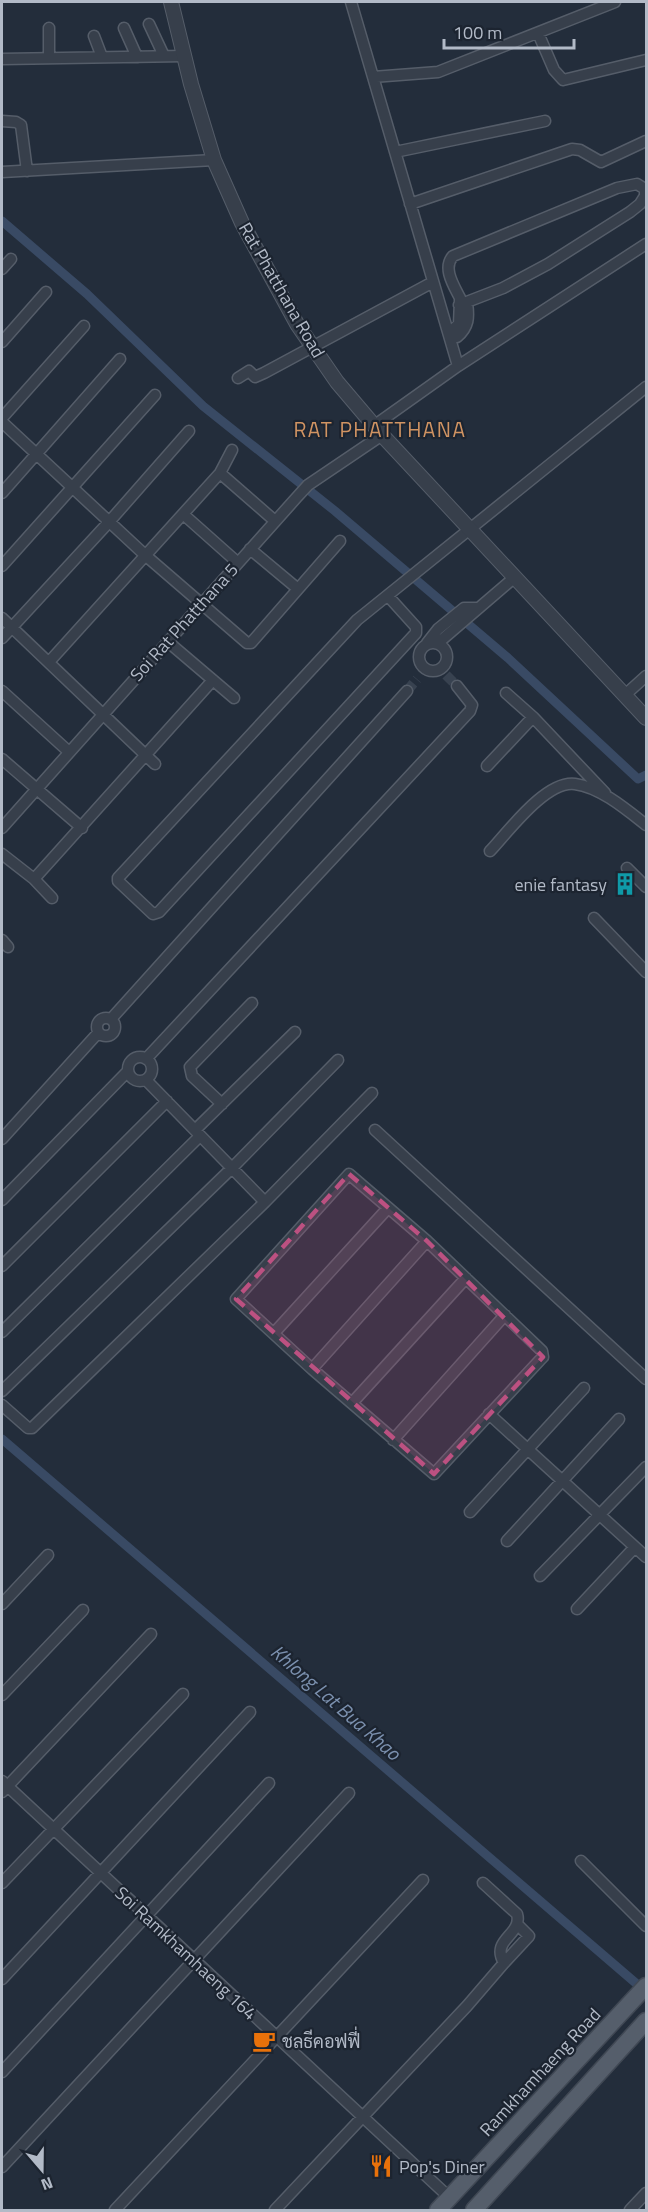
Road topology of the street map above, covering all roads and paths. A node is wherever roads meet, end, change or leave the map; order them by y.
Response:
1 (171, 2) edge
2 (351, 2) edge
3 (615, 2) edge
4 (149, 24) dead end
5 (49, 28) dead end
6 (124, 28) dead end
7 (538, 33) junction
8 (93, 36) dead end
9 (184, 56) junction
10 (102, 57) junction
11 (137, 57) junction
12 (164, 57) junction
13 (49, 58) junction
14 (2, 59) edge
15 (646, 60) edge
16 (373, 77) junction
17 (2, 121) edge
18 (545, 122) dead end
19 (646, 141) edge
20 (395, 152) junction
21 (214, 160) junction
22 (27, 171) junction
23 (2, 172) edge
24 (646, 189) edge
25 (410, 204) junction
26 (646, 244) edge
27 (11, 259) dead end
28 (2, 269) edge
29 (433, 282) junction
30 (46, 292) dead end
31 (462, 302) junction
32 (84, 326) dead end
33 (450, 337) junction
34 (2, 342) edge
35 (313, 347) junction
36 (120, 359) dead end
37 (458, 366) junction
38 (238, 378) dead end
39 (646, 387) edge
40 (154, 395) dead end
41 (2, 420) edge
42 (379, 430) junction
43 (189, 431) dead end
44 (232, 450) dead end
45 (36, 455) junction
46 (220, 473) junction
47 (72, 489) junction
48 (2, 493) edge
49 (183, 514) junction
50 (275, 520) junction
51 (109, 522) junction
52 (471, 530) junction
53 (340, 541) dead end
54 (250, 549) junction
55 (145, 555) junction
56 (237, 562) junction
57 (2, 566) edge
58 (515, 577) junction
59 (298, 589) junction
60 (387, 596) junction
61 (200, 603) junction
62 (2, 618) edge
63 (12, 627) junction
64 (2, 638) edge
65 (167, 641) junction
66 (433, 643) junction
67 (49, 662) junction
68 (646, 676) edge
69 (213, 680) junction
70 (457, 686) tunnel mouth
71 (2, 691) edge
72 (406, 691) tunnel mouth
73 (506, 693) dead end
74 (625, 695) junction
75 (234, 698) dead end
76 (102, 715) junction
77 (533, 717) junction
78 (646, 718) edge
79 (68, 752) junction
80 (147, 755) junction
81 (2, 759) edge
82 (155, 764) dead end
83 (487, 766) dead end
84 (35, 789) junction
85 (607, 796) junction
86 (646, 825) edge
87 (2, 828) edge
88 (81, 828) junction
89 (490, 851) dead end
90 (2, 854) edge
91 (627, 868) dead end
92 (34, 879) junction
93 (646, 887) edge
94 (52, 898) dead end
95 (594, 918) dead end
96 (646, 972) edge
97 (252, 1003) dead end
98 (295, 1032) dead end
99 (146, 1059) junction
100 (338, 1060) dead end
101 (128, 1071) junction
102 (146, 1080) junction
103 (372, 1093) dead end
104 (167, 1101) junction
105 (222, 1104) junction
106 (375, 1130) dead end
107 (198, 1133) junction
108 (2, 1139) edge
109 (232, 1168) junction
110 (2, 1200) edge
111 (265, 1202) junction
112 (388, 1208) junction
113 (427, 1241) junction
114 (2, 1266) edge
115 (466, 1278) junction
116 (505, 1315) junction
117 (2, 1332) edge
118 (274, 1333) junction
119 (312, 1369) junction
120 (646, 1379) edge
121 (584, 1388) dead end
122 (2, 1391) edge
123 (352, 1403) junction
124 (2, 1405) edge
125 (489, 1414) junction
126 (619, 1419) dead end
127 (393, 1440) junction
128 (527, 1450) junction
129 (644, 1472) edge
130 (563, 1480) junction
131 (470, 1512) dead end
132 (599, 1515) junction
133 (507, 1541) dead end
134 (635, 1547) junction
135 (48, 1555) dead end
136 (646, 1557) edge
137 (540, 1576) dead end
138 (2, 1604) edge
139 (578, 1609) dead end
140 (83, 1610) dead end
141 (151, 1634) dead end
142 (183, 1694) dead end
143 (2, 1695) edge
144 (250, 1712) dead end
145 (269, 1783) dead end
146 (3, 1787) edge
147 (349, 1793) dead end
148 (52, 1828) junction
149 (581, 1861) dead end
150 (100, 1873) junction
151 (423, 1880) dead end
152 (2, 1883) edge
153 (483, 1883) dead end
154 (147, 1917) junction
155 (646, 1926) edge
156 (194, 1961) junction
157 (2, 1979) edge
158 (646, 1986) edge
159 (644, 2024) edge
160 (276, 2037) junction
161 (2, 2072) edge
162 (362, 2116) junction
163 (2, 2167) edge
164 (646, 2193) edge
165 (444, 2204) edge
166 (115, 2211) edge
167 (275, 2211) edge
168 (474, 2211) edge
169 (630, 2211) edge

1 - 9 street, Rat Phatthana Road
2 - 16 street
3 - 7 street
4 - 12 street
5 - 13 street
6 - 11 street
7 - 15 street
7 - 16 street
8 - 10 street
9 - 12 street
9 - 21 street, Rat Phatthana Road
10 - 11 street
10 - 13 street
11 - 12 street
13 - 14 street
16 - 20 street
17 - 22 street
18 - 20 street
19 - 25 street
20 - 25 street
21 - 22 street
21 - 35 street, Rat Phatthana Road
22 - 23 street
24 - 31 street
24 - 31 street
25 - 29 street
26 - 37 street, Soi Rat Phatthana 5
27 - 28 street
29 - 33 street
29 - 35 street
30 - 34 street
31 - 33 street
32 - 41 street
33 - 37 street
35 - 38 street
35 - 42 street, Rat Phatthana Road
36 - 45 street
37 - 42 street, Soi Rat Phatthana 5
39 - 52 street
40 - 47 street
41 - 45 street
42 - 50 street, Soi Rat Phatthana 5
42 - 52 street, Rat Phatthana Road
43 - 51 street
44 - 46 street
45 - 47 street
45 - 48 street
46 - 49 street
46 - 50 street
47 - 51 street
47 - 57 street
49 - 55 street
49 - 56 street
50 - 54 street, Soi Rat Phatthana 5
51 - 55 street
51 - 63 street
52 - 58 street, Rat Phatthana Road
52 - 60 street
53 - 59 street
54 - 56 street, Soi Rat Phatthana 5
54 - 59 street
55 - 61 street
55 - 67 street
56 - 61 street, Soi Rat Phatthana 5
58 - 66 street
58 - 74 street, Rat Phatthana Road
59 - 61 street
60 - 60 street
61 - 65 street, Soi Rat Phatthana 5
62 - 63 street
63 - 64 street
63 - 67 street
65 - 69 street
65 - 76 street, Soi Rat Phatthana 5
66 - 66 street
67 - 76 street
68 - 74 street
69 - 75 street
69 - 80 street
70 - 99 street
71 - 79 street
72 - 108 street
73 - 77 street
74 - 78 street, Rat Phatthana Road
76 - 79 street, Soi Rat Phatthana 5
76 - 80 street
77 - 83 street
77 - 85 street
79 - 84 street, Soi Rat Phatthana 5
80 - 82 street
80 - 88 street
81 - 84 street
84 - 87 street, Soi Rat Phatthana 5
84 - 88 street
85 - 86 street
85 - 89 street
88 - 92 street
90 - 92 street
91 - 93 street
92 - 94 street
95 - 96 street
97 - 105 street
98 - 105 street
99 - 101 street
99 - 102 street
100 - 109 street
101 - 102 street
101 - 110 street
102 - 104 street
103 - 111 street
104 - 107 street
104 - 114 street
105 - 107 street
106 - 120 street
107 - 109 street
107 - 117 street
109 - 111 street
109 - 122 street
111 - 124 street
112 - 113 street
112 - 118 street
112 - 118 street
113 - 115 street
113 - 119 street
115 - 116 street
115 - 123 street
116 - 125 street
116 - 127 street
118 - 119 street
119 - 123 street
121 - 128 street
123 - 127 street
125 - 127 street
125 - 128 street
126 - 130 street
128 - 130 street
128 - 131 street
129 - 132 street
130 - 132 street
130 - 133 street
132 - 134 street
132 - 137 street
134 - 136 street
134 - 139 street
135 - 138 street
140 - 143 street
141 - 146 street
142 - 148 street
144 - 150 street
145 - 154 street
146 - 148 street, Soi Ramkhamhaeng 164
147 - 156 street
148 - 150 street, Soi Ramkhamhaeng 164
148 - 152 street
149 - 155 street
150 - 154 street, Soi Ramkhamhaeng 164
150 - 157 street
151 - 160 street
153 - 162 street
154 - 156 street, Soi Ramkhamhaeng 164
154 - 161 street
156 - 160 street, Soi Ramkhamhaeng 164
156 - 163 street
158 - 165 main road, Ramkhamhaeng Road
159 - 168 main road
160 - 162 street, Soi Ramkhamhaeng 164
160 - 166 street
162 - 165 street, Soi Ramkhamhaeng 164
162 - 167 street
164 - 169 street

